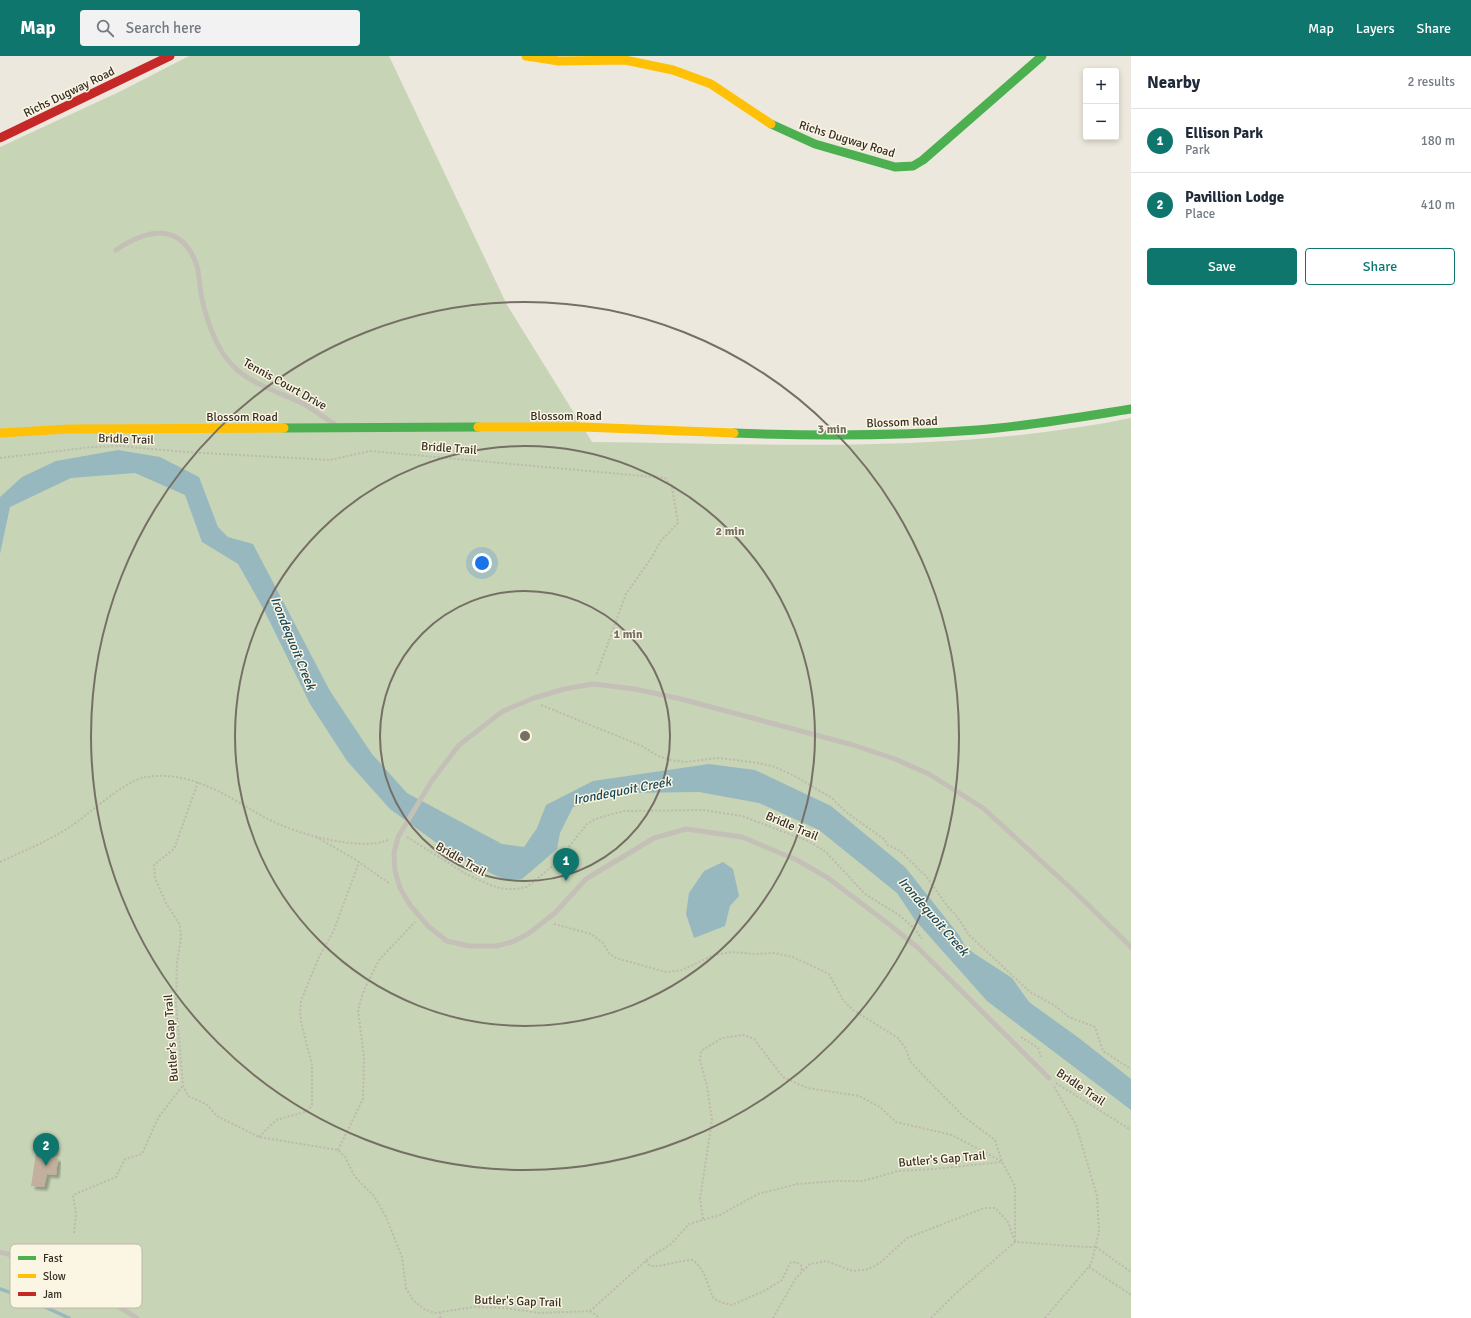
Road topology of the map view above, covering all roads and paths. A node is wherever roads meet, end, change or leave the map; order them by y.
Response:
1 (170, 56) edge
2 (526, 56) edge
3 (1042, 56) edge
4 (159, 58) edge
5 (0, 138) edge
6 (116, 250) dead end
7 (1131, 409) edge
8 (342, 429) junction
9 (0, 433) edge
10 (0, 458) edge
11 (593, 684) junction
12 (529, 700) junction
13 (198, 782) junction
14 (399, 835) junction
15 (313, 836) junction
16 (0, 862) edge
17 (359, 862) junction
18 (400, 888) junction
19 (419, 915) junction
20 (545, 922) junction
21 (926, 944) dead end
22 (1131, 947) edge
23 (1018, 1035) dead end
24 (1042, 1060) dead end
25 (1131, 1069) edge
26 (1049, 1078) junction
27 (183, 1085) junction
28 (1131, 1130) edge
29 (259, 1137) junction
30 (338, 1150) junction
31 (1002, 1162) junction
32 (703, 1220) junction
33 (74, 1233) dead end
34 (1015, 1242) junction
35 (1096, 1247) junction
36 (0, 1252) edge
37 (10, 1255) edge
38 (646, 1261) junction
39 (1088, 1267) junction
40 (802, 1271) junction
41 (1131, 1272) edge
42 (1131, 1295) edge
43 (122, 1308) edge
44 (590, 1311) junction
45 (441, 1313) junction
46 (138, 1318) edge
47 (440, 1318) edge
48 (600, 1318) edge
49 (773, 1318) edge
50 (931, 1318) edge
51 (1044, 1318) edge

1 - 4 street, Richs Dugway Road
2 - 3 street, Richs Dugway Road
4 - 5 street, Richs Dugway Road
6 - 8 lane, Tennis Court Drive
7 - 8 street, Blossom Road
8 - 9 street, Blossom Road
10 - 11 path, Bridle Trail
11 - 12 lane
11 - 22 lane
12 - 14 lane
12 - 25 path
13 - 15 path
13 - 16 path
13 - 27 path, Butler's Gap Trail
14 - 15 path
14 - 18 lane
14 - 21 path, Bridle Trail
15 - 17 path
17 - 18 path
17 - 29 path
18 - 19 lane
19 - 20 lane
19 - 30 path
20 - 26 lane
20 - 31 path
23 - 24 path
26 - 28 path, Bridle Trail
26 - 35 path
27 - 29 path, Butler's Gap Trail
27 - 33 path
29 - 30 path, Butler's Gap Trail
30 - 45 path, Butler's Gap Trail
31 - 32 path, Butler's Gap Trail
31 - 32 path
31 - 34 path, Butler's Gap Trail
32 - 38 path, Butler's Gap Trail
34 - 35 path
34 - 40 path
34 - 50 path
35 - 39 path
35 - 41 path
36 - 37 lane
38 - 40 path
38 - 44 path, Butler's Gap Trail
39 - 42 path
39 - 51 path
40 - 49 path
43 - 46 lane
44 - 45 path, Butler's Gap Trail
44 - 48 path
45 - 47 path

